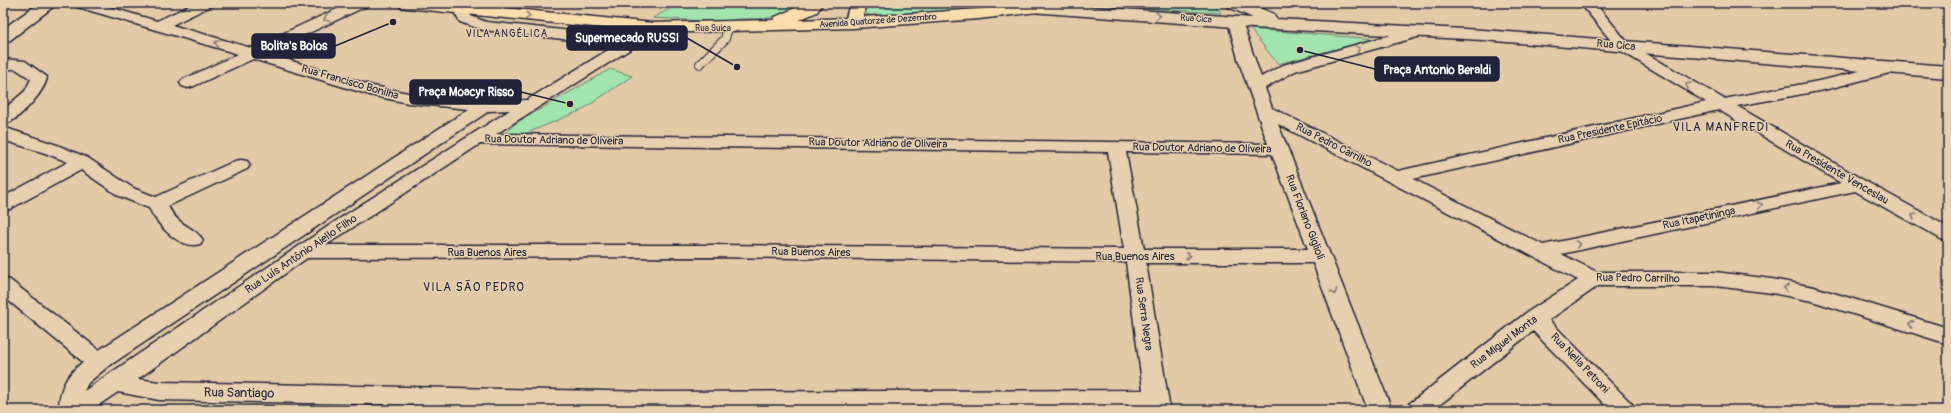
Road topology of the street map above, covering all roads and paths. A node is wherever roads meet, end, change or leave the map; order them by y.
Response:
1 (50, 3) edge
2 (79, 3) edge
3 (206, 3) edge
4 (362, 3) edge
5 (406, 3) edge
6 (815, 3) edge
7 (860, 3) edge
8 (1070, 3) edge
9 (1234, 3) edge
10 (1587, 3) edge
11 (1036, 8) junction
12 (463, 10) junction
13 (853, 22) junction
14 (1236, 22) junction
15 (1284, 24) junction
16 (158, 26) junction
17 (760, 26) junction
18 (781, 26) joint
19 (653, 28) junction
20 (728, 28) junction
21 (1420, 32) junction
22 (3, 37) edge
23 (632, 42) junction
24 (1623, 46) junction
25 (251, 53) junction
26 (1247, 62) junction
27 (11, 64) edge
28 (700, 64) dead end
29 (1895, 67) junction
30 (1289, 68) junction
31 (1948, 72) edge
32 (188, 83) dead end
33 (1256, 86) junction
34 (1722, 104) junction
35 (533, 105) junction
36 (485, 106) junction
37 (1264, 110) junction
38 (3, 120) edge
39 (7, 138) edge
40 (478, 139) junction
41 (1116, 147) junction
42 (1279, 149) junction
43 (82, 162) junction
44 (241, 165) dead end
45 (1396, 177) junction
46 (1858, 185) junction
47 (156, 204) junction
48 (3, 205) edge
49 (1948, 235) edge
50 (193, 240) dead end
51 (303, 252) junction
52 (1540, 252) junction
53 (1135, 256) junction
54 (1320, 256) junction
55 (1594, 278) junction
56 (3, 285) edge
57 (1534, 318) junction
58 (1948, 336) edge
59 (98, 362) junction
60 (114, 383) junction
61 (1157, 405) edge
62 (656, 406) edge
63 (72, 410) edge
64 (1380, 410) edge
65 (1416, 410) edge
66 (1624, 410) edge

1 - 22 street
2 - 16 street, Rua Francisco Bonilha
3 - 16 street
4 -> 25 street
5 - 12 main road, Rua Suiça
6 - 17 main road
7 - 13 main road
8 - 11 main road, Avenida Quatorze de Dezembro
9 - 15 street, Rua Cica
10 - 24 street, Rua Presidente Venceslau
11 - 13 main road, Avenida Quatorze de Dezembro
11 -> 14 street, Rua Cica
12 -> 19 main road, Rua Suiça
12 - 23 street
13 - 18 main road, Avenida Quatorze de Dezembro
14 - 15 street, Rua Cica
14 - 26 street, Rua Floriano Giglioli
15 - 21 street, Rua Cica
25 -> 16 street, Rua Francisco Bonilha
17 - 18 main road, Rua Suiça
17 - 20 main road, Rua Suiça
19 - 20 main road, Rua Suiça
19 - 23 street, Rua Luís Antônio Aiello Filho
20 - 28 lane
21 - 24 street, Rua Cica
30 -> 21 street
23 - 35 street, Rua Luís Antônio Aiello Filho
24 - 29 street, Rua Cica
34 -> 24 street, Rua Presidente Venceslau
25 - 32 street
25 - 36 street, Rua Francisco Bonilha
26 - 30 street
26 - 33 street, Rua Floriano Giglioli
27 - 38 street
29 - 31 street, Rua Cica
29 - 34 street, Rua Presidente Epitácio
30 - 33 street
33 - 37 street, Rua Floriano Giglioli
34 - 45 street, Rua Presidente Epitácio
34 - 46 street, Rua Presidente Venceslau
35 - 36 street, Rua Francisco Bonilha
35 - 40 street, Rua Luís Antônio Aiello Filho
36 - 59 street
37 - 42 street, Rua Floriano Giglioli
37 - 45 street, Rua Pedro Carrilho
39 - 43 street
40 - 41 street, Rua Doutor Adriano de Oliveira
40 - 51 street, Rua Luís Antônio Aiello Filho
41 - 42 street, Rua Doutor Adriano de Oliveira
41 - 53 street, Rua Serra Negra
42 - 54 street, Rua Floriano Giglioli
43 - 47 street
43 - 48 street
44 - 47 street
45 - 52 street, Rua Pedro Carrilho
49 -> 46 street, Rua Presidente Venceslau
52 -> 46 street, Rua Itapetininga
47 - 50 street
51 - 53 street, Rua Buenos Aires
51 - 60 street, Rua Luís Antônio Aiello Filho
52 - 55 street, Rua Pedro Carrilho
53 -> 54 street, Rua Buenos Aires
53 - 61 street, Rua Serra Negra
54 -> 64 street, Rua Floriano Giglioli
55 - 57 street, Rua Miguel Monta
58 -> 55 street, Rua Pedro Carrilho
56 - 59 street
57 - 65 street, Rua Miguel Monta
57 - 66 street, Rua Nella Petroni
59 - 63 street
60 - 62 street, Rua Santiago
60 - 63 street, Rua Luís Antônio Aiello Filho
61 - 62 street, Rua Santiago

